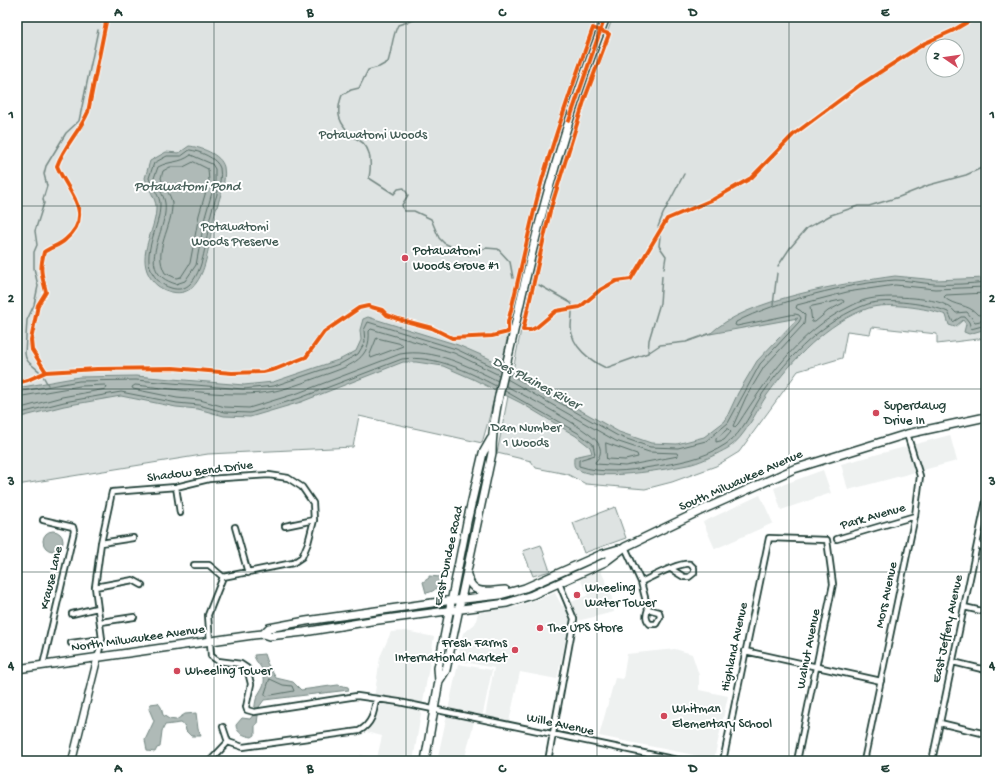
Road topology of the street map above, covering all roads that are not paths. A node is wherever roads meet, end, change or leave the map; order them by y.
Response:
1 (592, 17) edge
2 (605, 18) edge
3 (986, 417) edge
4 (907, 434) junction
5 (492, 437) junction
6 (176, 487) junction
7 (986, 502) edge
8 (180, 513) dead end
9 (915, 516) junction
10 (43, 520) dead end
11 (314, 520) junction
12 (285, 526) dead end
13 (235, 527) dead end
14 (133, 538) dead end
15 (769, 538) joint
16 (836, 539) dead end
17 (826, 540) joint
18 (101, 543) junction
19 (977, 545) junction
20 (625, 547) junction
21 (986, 548) edge
22 (194, 565) dead end
23 (671, 569) junction
24 (248, 573) junction
25 (467, 574) junction
26 (223, 577) junction
27 (641, 582) junction
28 (559, 583) junction
29 (142, 585) dead end
30 (95, 587) junction
31 (525, 588) junction
32 (461, 599) junction
33 (452, 600) junction
34 (964, 607) junction
35 (97, 608) junction
36 (648, 609) dead end
37 (458, 610) junction
38 (449, 611) junction
39 (986, 612) edge
40 (72, 614) dead end
41 (134, 617) dead end
42 (101, 622) junction
43 (263, 634) junction
44 (102, 638) junction
45 (210, 641) junction
46 (70, 643) dead end
47 (745, 651) junction
48 (98, 656) junction
49 (953, 662) junction
50 (43, 664) junction
51 (817, 666) junction
52 (17, 669) edge
53 (986, 670) edge
54 (439, 681) junction
55 (880, 681) junction
56 (376, 699) junction
57 (434, 710) junction
58 (940, 723) junction
59 (223, 727) dead end
60 (553, 734) junction
61 (986, 734) edge
62 (228, 742) junction
63 (72, 761) edge
64 (210, 761) edge
65 (425, 761) edge
66 (548, 761) edge
67 (682, 761) edge
68 (722, 761) edge
69 (797, 761) edge
70 (864, 761) edge
71 (932, 761) edge

1 - 2 street
2 - 5 main road, East Dundee Road
3 - 4 main road, South Milwaukee Avenue
4 - 9 street, Mors Avenue
4 - 20 main road, South Milwaukee Avenue
5 - 25 main road, East Dundee Road
5 - 33 main road, East Dundee Road
6 - 8 street
6 - 11 street, Shadow Bend Drive
6 - 18 street, Shadow Bend Drive
7 - 19 street, East Jeffery Avenue
9 - 16 street, Park Avenue
9 - 55 street, Mors Avenue
10 - 50 street, Krause Lane
11 - 12 street
11 - 24 street, Shadow Bend Drive
13 - 24 street
14 - 18 street
15 - 17 street, Park Avenue
15 - 47 street, Highland Avenue
17 - 51 street, Walnut Avenue
18 - 30 street, Shadow Bend Drive
19 - 21 street
19 - 34 street, East Jeffery Avenue
20 - 27 street
20 - 28 main road, South Milwaukee Avenue
20 - 31 main road, South Milwaukee Avenue
22 - 26 street
23 - 23 street
23 - 27 street
24 - 26 street, Shadow Bend Drive
25 - 31 main road
25 - 32 main road, East Dundee Road
26 - 45 street
27 - 36 street
28 - 37 main road, South Milwaukee Avenue
28 - 60 street
29 - 30 street
30 - 35 street, Shadow Bend Drive
31 - 32 main road, South Milwaukee Avenue
32 - 33 main road, South Milwaukee Avenue
32 - 37 main road, East Dundee Road
33 - 38 main road, East Dundee Road
33 - 43 main road, North Milwaukee Avenue
34 - 39 street
34 - 49 street, East Jeffery Avenue
35 - 40 street
35 - 42 street, Shadow Bend Drive
37 - 38 main road, South Milwaukee Avenue
37 - 54 main road, East Dundee Road
38 - 43 main road, North Milwaukee Avenue
38 - 54 main road, East Dundee Road
41 - 42 street
42 - 44 street, Shadow Bend Drive
43 - 45 main road, North Milwaukee Avenue
44 - 46 street
44 - 48 street, Shadow Bend Drive
45 - 48 main road, North Milwaukee Avenue
45 - 56 street, Wille Avenue
47 - 51 street
47 - 68 street, Highland Avenue
48 - 50 main road, North Milwaukee Avenue
48 - 63 street
49 - 53 street
49 - 58 street, East Jeffery Avenue
50 - 52 main road, North Milwaukee Avenue
51 - 55 street
51 - 69 street, Walnut Avenue
54 - 57 main road, East Dundee Road
55 - 70 street, Mors Avenue
56 - 57 street, Wille Avenue
56 - 62 street
57 - 60 street, Wille Avenue
57 - 65 main road, East Dundee Road
58 - 61 street
58 - 71 street, East Jeffery Avenue
59 - 62 street
60 - 66 street
60 - 67 street, Wille Avenue
62 - 64 street

